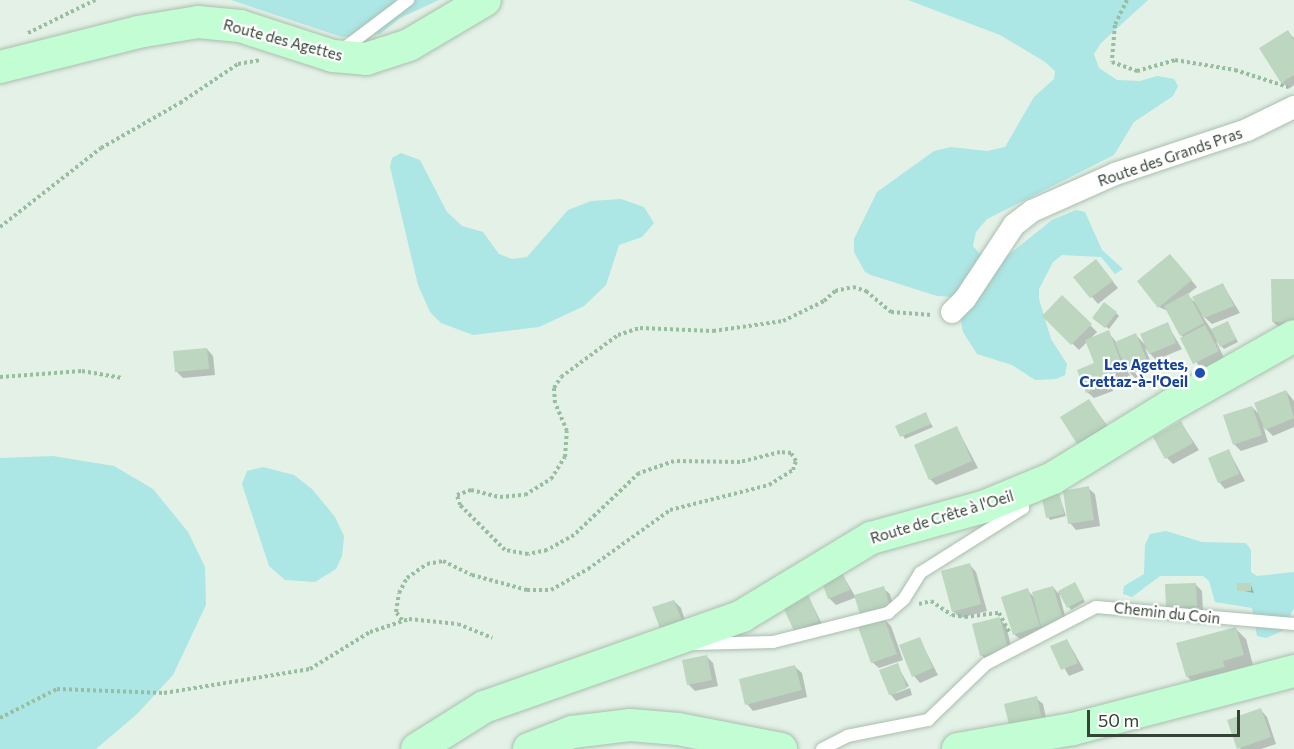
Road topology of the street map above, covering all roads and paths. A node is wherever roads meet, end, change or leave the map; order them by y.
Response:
1 (95, 0) edge
2 (408, 0) edge
3 (484, 0) edge
4 (1128, 0) edge
5 (333, 56) junction
6 (269, 59) dead end
7 (6, 66) edge
8 (1294, 89) edge
9 (1294, 107) edge
10 (0, 227) edge
11 (952, 312) joint
12 (1294, 336) edge
13 (0, 377) edge
14 (122, 378) dead end
15 (1022, 492) junction
16 (892, 612) junction
17 (402, 620) junction
18 (1294, 624) edge
19 (492, 638) dead end
20 (684, 638) junction
21 (1015, 649) junction
22 (1294, 671) edge
23 (0, 718) edge
24 (417, 749) edge
25 (529, 749) edge
26 (781, 749) edge
27 (822, 749) edge
28 (958, 749) edge

1 - 7 path
2 - 5 lane
3 - 5 street, Route des Agettes
4 - 8 path
5 - 7 street, Route des Agettes
6 - 10 path
9 - 11 street, Route des Grands Pras
11 - 17 path
12 - 15 street, Route de Crête à l'Oeil
13 - 14 path
15 - 16 lane
15 - 20 street, Route de Crête à l'Oeil
16 - 20 lane
16 - 21 path
17 - 19 path
17 - 23 path
18 - 21 lane, Chemin du Coin
20 - 24 street, Route de Crête à l'Oeil
21 - 27 lane, Chemin du Coin
22 - 28 street
25 - 26 street

